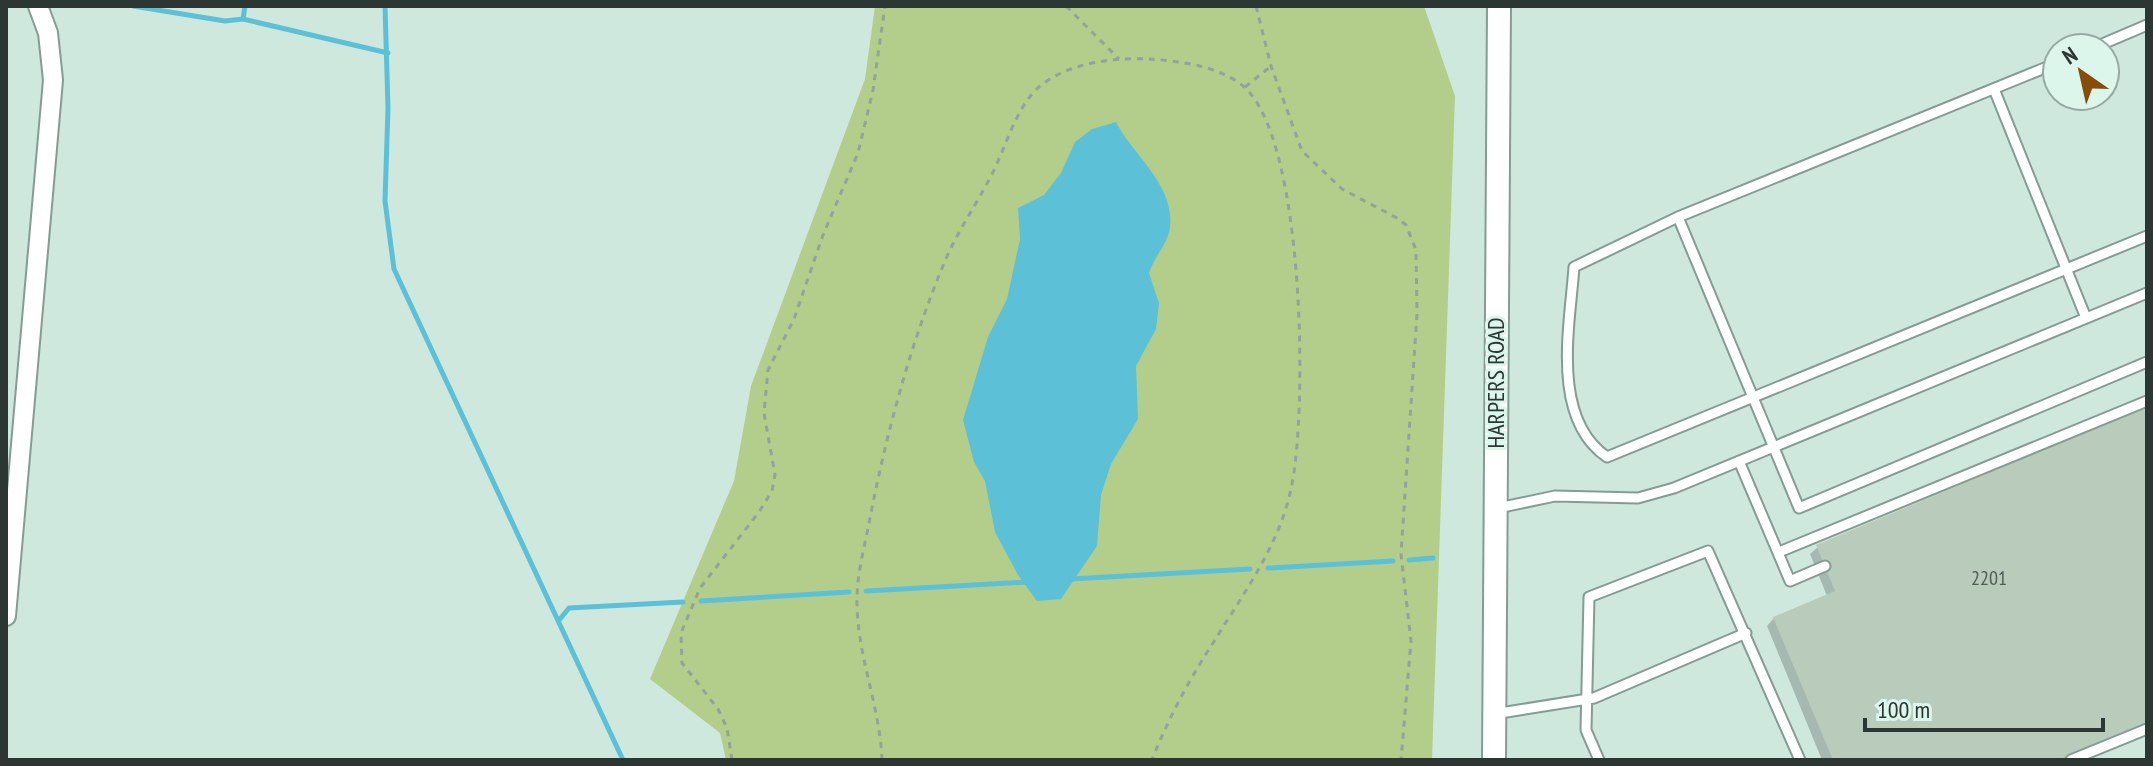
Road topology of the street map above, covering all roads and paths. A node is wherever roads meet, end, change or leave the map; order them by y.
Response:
1 (38, 6) edge
2 (885, 6) edge
3 (1066, 6) edge
4 (1256, 6) edge
5 (1499, 6) edge
6 (2147, 25) edge
7 (2121, 36) edge
8 (1119, 59) junction
9 (1271, 66) junction
10 (2041, 70) edge
11 (1245, 87) junction
12 (1994, 89) junction
13 (1678, 217) junction
14 (2147, 236) edge
15 (2066, 269) junction
16 (2147, 293) edge
17 (2086, 318) junction
18 (2147, 362) edge
19 (1752, 397) junction
20 (2147, 401) edge
21 (1772, 448) junction
22 (1739, 461) junction
23 (1495, 509) junction
24 (1779, 552) junction
25 (1825, 566) dead end
26 (6, 616) edge
27 (1746, 633) junction
28 (1585, 699) junction
29 (1494, 714) junction
30 (2147, 729) edge
31 (732, 760) edge
32 (882, 760) edge
33 (1152, 760) edge
34 (1401, 760) edge
35 (1494, 760) edge
36 (1599, 760) edge
37 (1800, 760) edge
38 (2071, 760) edge

1 - 26 street
2 - 31 path
3 - 8 path
4 - 9 path
5 - 23 street, HARPERS ROAD
6 - 7 lane
8 - 11 path
8 - 32 path
9 - 11 path
9 - 34 path
10 - 12 lane
11 - 33 path
12 - 13 lane
12 - 15 lane
13 - 19 lane
13 - 19 lane
14 - 15 lane
15 - 17 lane
15 - 19 lane
16 - 17 lane
17 - 21 lane
18 - 21 lane
19 - 21 lane
20 - 24 lane
21 - 22 lane
22 - 23 lane
22 - 24 lane
23 - 29 street, HARPERS ROAD
24 - 25 lane
27 - 28 lane
27 - 28 lane
27 - 37 lane
28 - 29 lane
28 - 36 lane
29 - 35 street, HARPERS ROAD
30 - 38 lane

